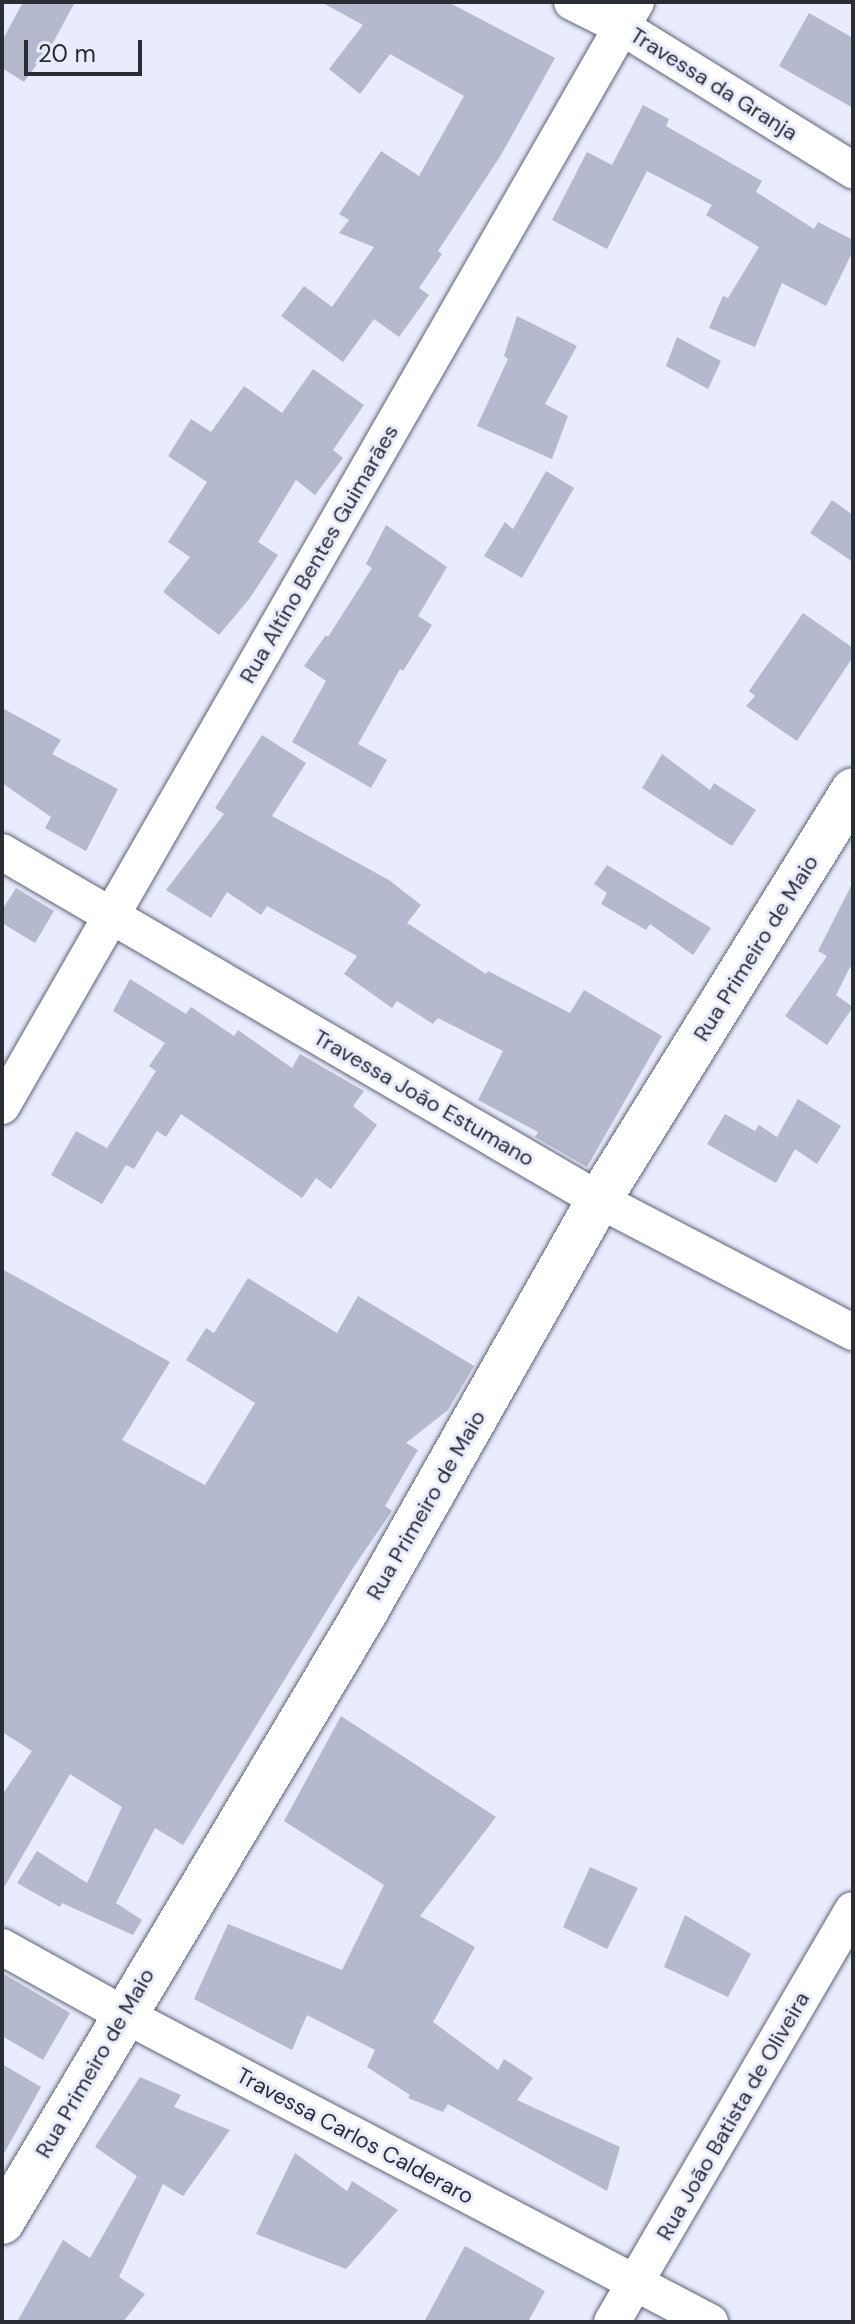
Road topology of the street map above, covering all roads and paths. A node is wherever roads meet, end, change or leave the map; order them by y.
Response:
1 (572, 2) edge
2 (629, 14) edge
3 (853, 170) edge
4 (853, 790) edge
5 (2, 852) edge
6 (111, 915) junction
7 (2, 1106) edge
8 (599, 1200) junction
9 (853, 1332) edge
10 (853, 1910) edge
11 (2, 1947) edge
12 (123, 2014) junction
13 (2, 2222) edge
14 (636, 2283) junction
15 (612, 2322) edge
16 (710, 2322) edge

1 - 2 street, Travessa da Granja
2 - 3 street, Travessa da Granja
2 - 6 street, Rua Altíno Bentes Guimarães
4 - 8 street, Rua Primeiro de Maio
5 - 6 street, Travessa João Estumano
6 - 7 street, Rua Altíno Bentes Guimarães
6 - 8 street, Travessa João Estumano
8 - 9 street, Travessa João Estumano
8 - 12 street, Rua Primeiro de Maio
10 - 14 street, Rua João Batista de Oliveira
11 - 12 street, Travessa Carlos Calderaro
12 - 13 street, Rua Primeiro de Maio
12 - 14 street, Travessa Carlos Calderaro
14 - 15 street, Rua João Batista de Oliveira
14 - 16 street, Travessa Carlos Calderaro

